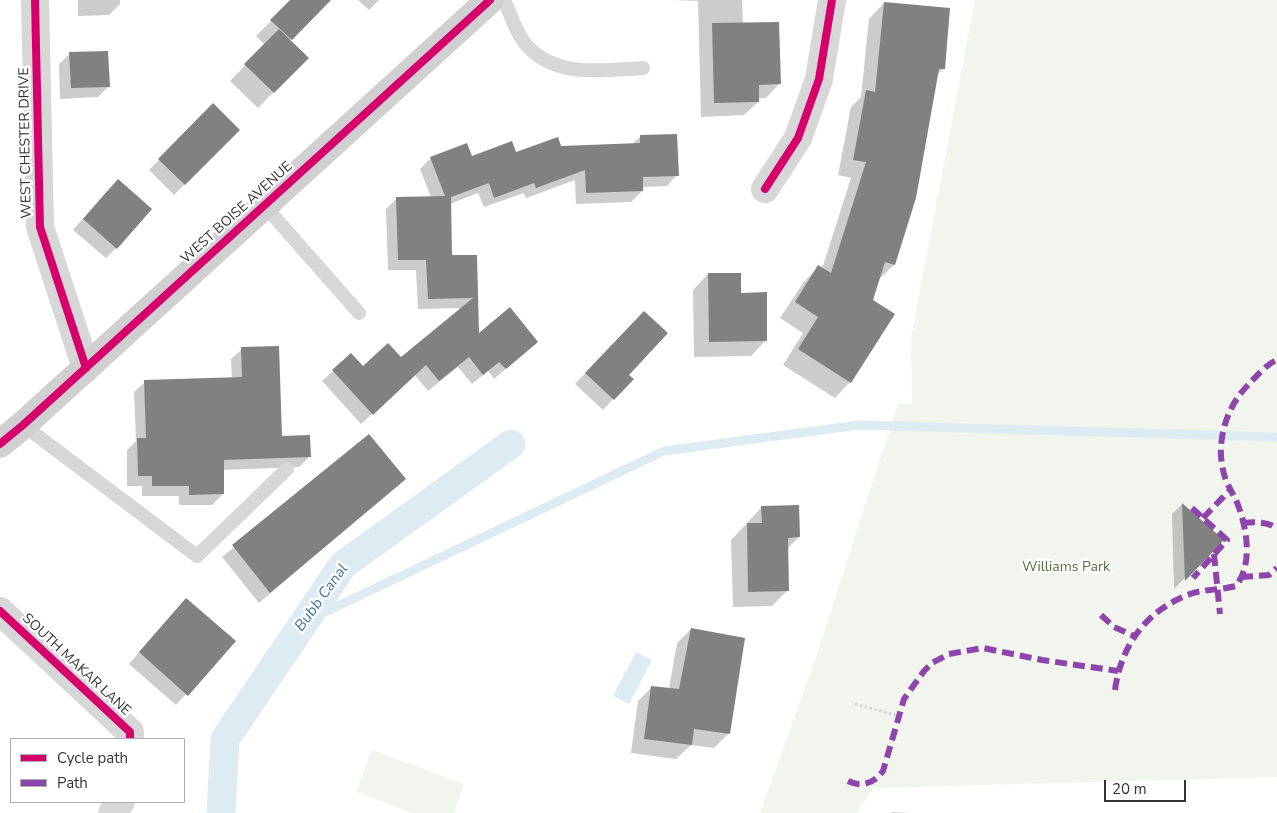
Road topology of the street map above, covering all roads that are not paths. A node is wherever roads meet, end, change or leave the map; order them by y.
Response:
1 (35, 0) edge
2 (490, 0) edge
3 (504, 0) edge
4 (832, 0) edge
5 (643, 68) dead end
6 (765, 190) dead end
7 (264, 205) junction
8 (359, 313) dead end
9 (86, 368) junction
10 (23, 425) junction
11 (0, 444) edge
12 (287, 469) dead end
13 (0, 611) edge
14 (130, 738) edge
15 (120, 803) edge
16 (112, 813) edge

1 - 9 street, WEST CHESTER DRIVE
2 - 7 street, WEST BOISE AVENUE
3 - 5 lane
4 - 6 street
7 - 8 lane
7 - 9 street, WEST BOISE AVENUE
9 - 10 street, WEST BOISE AVENUE
10 - 11 street, WEST BOISE AVENUE
10 - 12 lane
13 - 14 street, SOUTH MAKAR LANE
15 - 16 street

